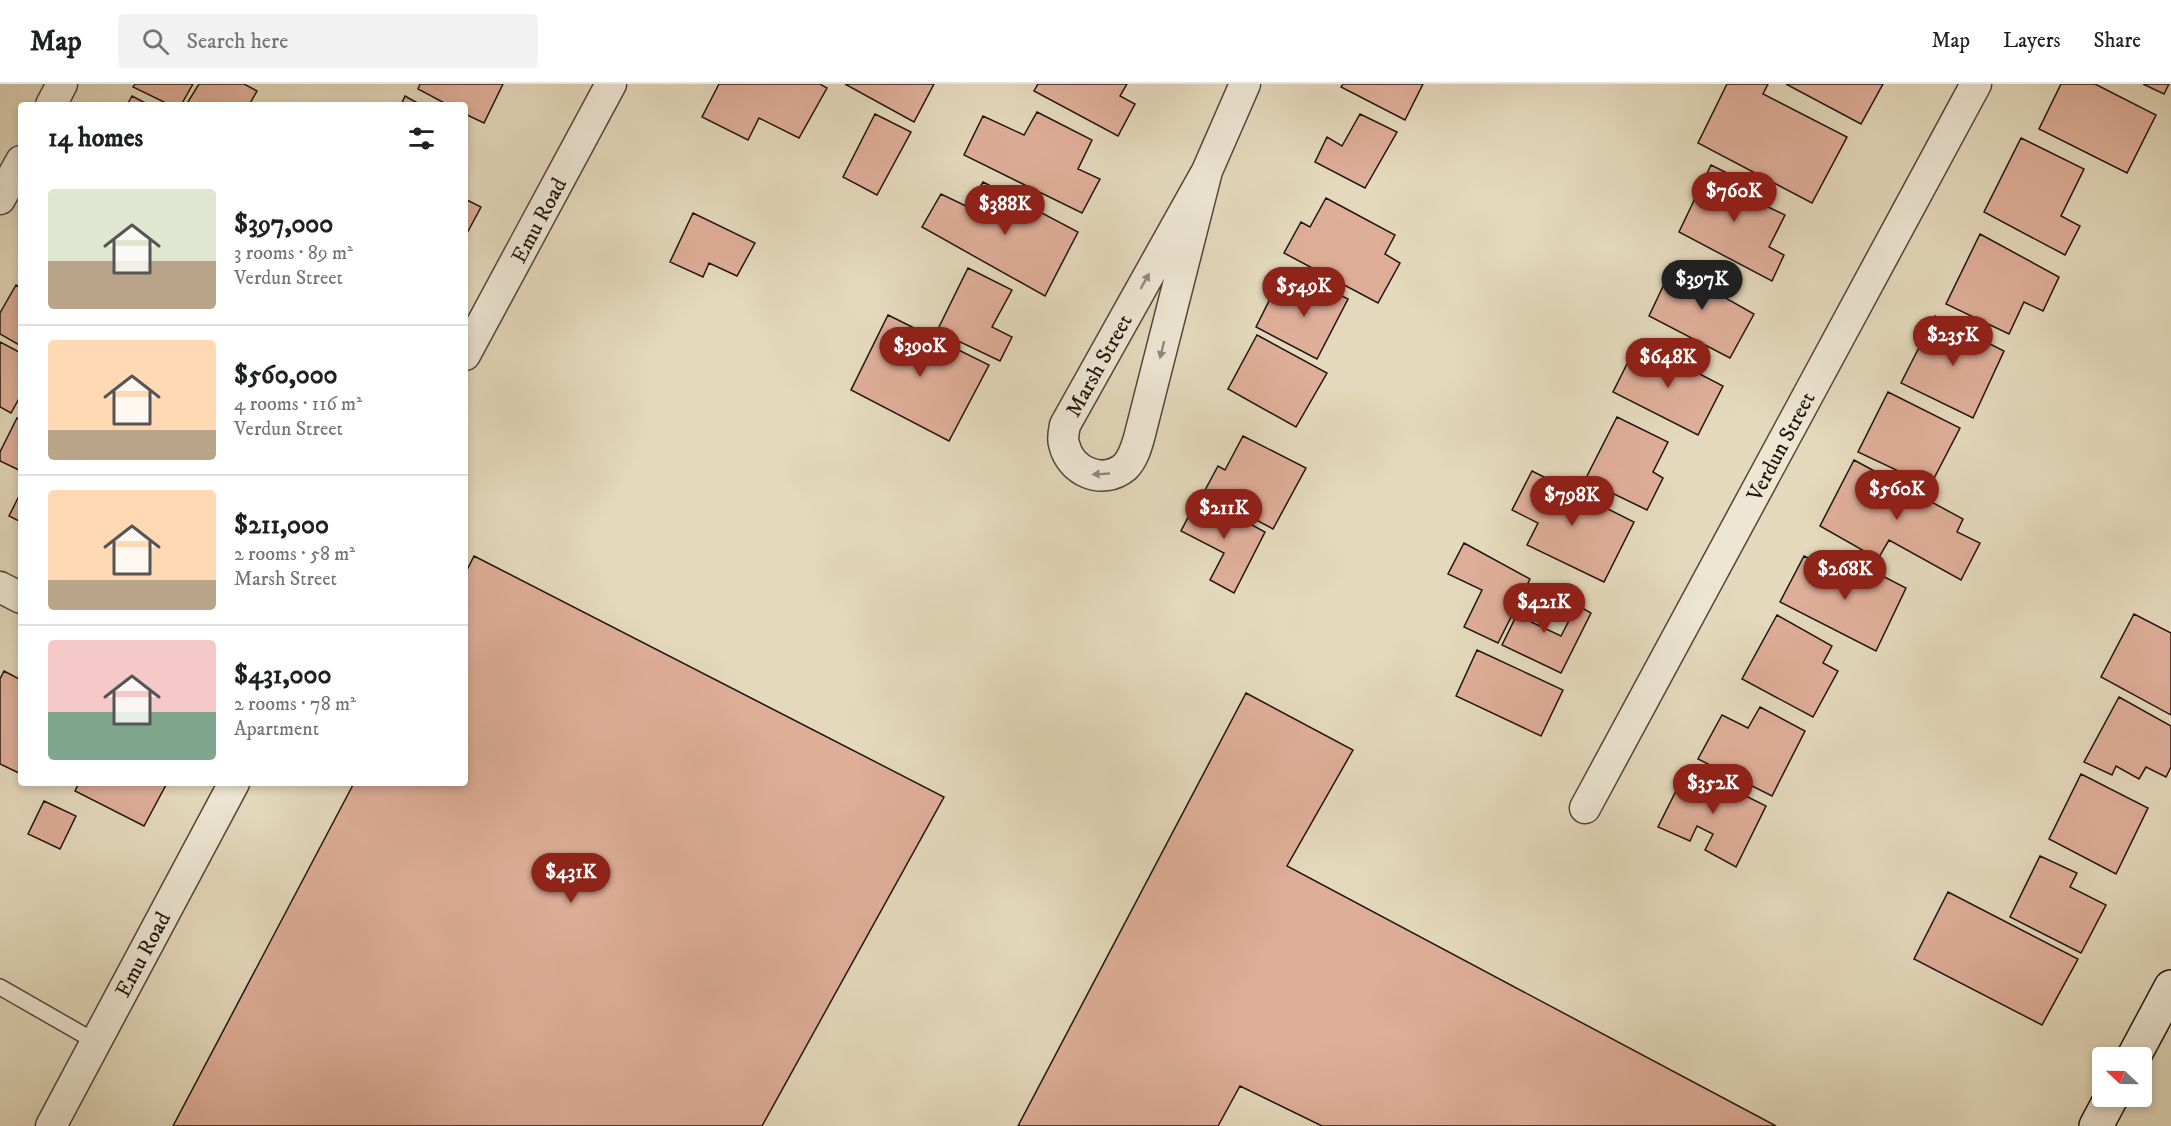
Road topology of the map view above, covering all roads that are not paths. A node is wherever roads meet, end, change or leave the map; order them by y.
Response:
1 (62, 84) edge
2 (611, 84) edge
3 (1245, 84) edge
4 (1976, 84) edge
5 (53, 102) edge
6 (18, 166) edge
7 (1207, 171) junction
8 (0, 200) edge
9 (468, 349) edge
10 (0, 587) edge
11 (18, 596) edge
12 (232, 786) edge
13 (1585, 808) dead end
14 (0, 987) edge
15 (2171, 987) edge
16 (96, 1042) junction
17 (2139, 1047) edge
18 (2106, 1107) edge
19 (51, 1126) edge
20 (2096, 1126) edge

1 - 5 street
2 - 9 street, Emu Road
3 - 7 street, Marsh Street
4 - 13 street, Verdun Street
6 - 8 street
7 -> 7 street, Marsh Street
10 - 11 street
12 - 16 street, Emu Road
14 - 16 lane
15 - 17 street
16 - 19 street, Emu Road
18 - 20 street

